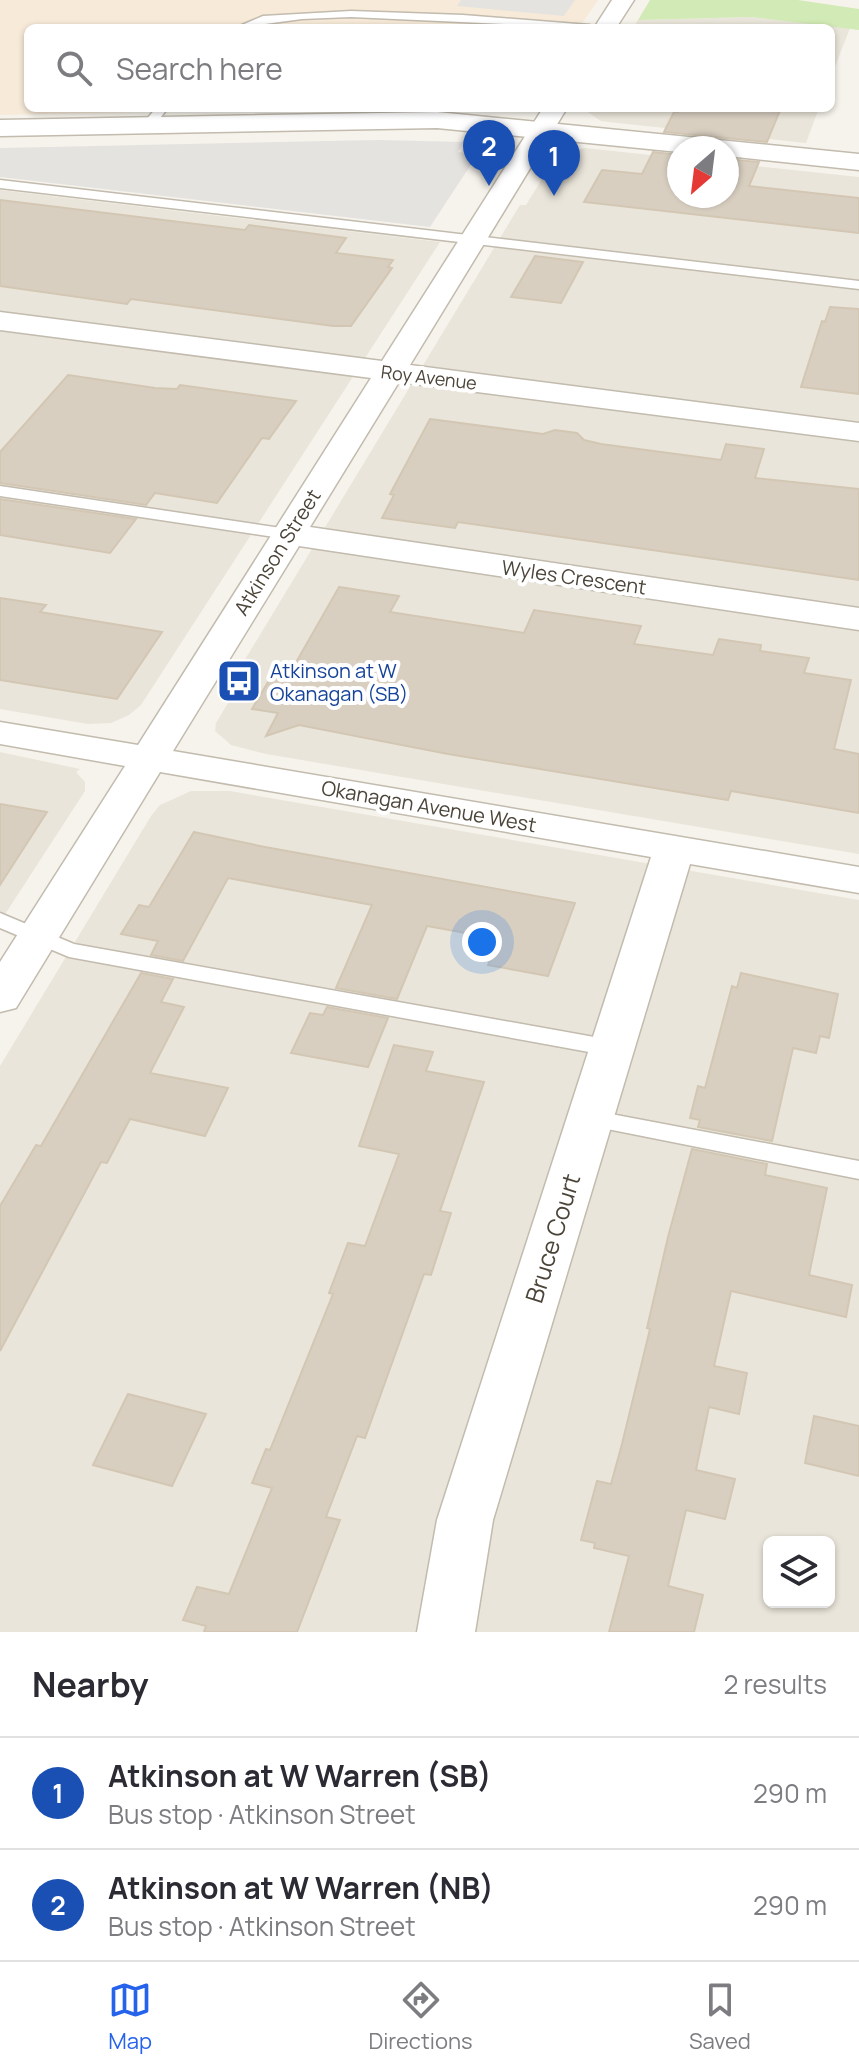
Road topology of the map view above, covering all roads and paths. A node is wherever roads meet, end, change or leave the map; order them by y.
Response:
1 (623, 0) edge
2 (246, 24) edge
3 (540, 24) edge
4 (608, 24) edge
5 (155, 117) edge
6 (549, 118) edge
7 (0, 128) edge
8 (667, 138) edge
9 (739, 149) edge
10 (859, 162) edge
11 (0, 184) edge
12 (473, 240) junction
13 (859, 285) edge
14 (0, 321) edge
15 (390, 372) junction
16 (859, 432) edge
17 (0, 491) edge
18 (288, 534) junction
19 (859, 619) edge
20 (0, 733) edge
21 (149, 759) junction
22 (674, 848) junction
23 (859, 880) edge
24 (0, 920) edge
25 (38, 936) junction
26 (0, 997) edge
27 (611, 1048) junction
28 (590, 1118) junction
29 (859, 1170) edge
30 (446, 1632) edge

1 - 4 street
2 - 3 lane
5 - 6 street
5 - 7 street
6 - 8 street
6 - 12 street, Atkinson Street
9 - 10 street
11 - 12 lane
12 - 13 lane
12 - 15 street, Atkinson Street
14 - 15 street, Roy Avenue
15 - 16 street, Roy Avenue
15 - 18 street, Atkinson Street
17 - 18 lane
18 - 19 street, Wyles Crescent
18 - 21 street, Atkinson Street
20 - 21 street, Okanagan Avenue West
21 - 22 street, Okanagan Avenue West
21 - 25 street, Atkinson Street
22 - 23 street, Okanagan Avenue West
22 - 27 street, Bruce Court
24 - 25 lane
25 - 26 street, Atkinson Street
25 - 27 lane
27 - 28 street, Bruce Court
28 - 29 lane
28 - 30 street, Bruce Court

